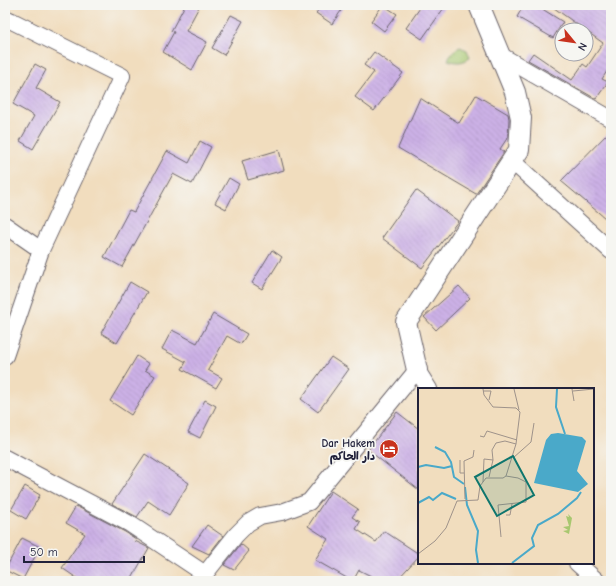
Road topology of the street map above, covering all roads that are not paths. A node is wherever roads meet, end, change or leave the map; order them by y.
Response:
1 (479, 5) edge
2 (5, 18) edge
3 (500, 55) junction
4 (611, 119) edge
5 (512, 161) junction
6 (5, 225) edge
7 (41, 250) junction
8 (611, 251) edge
9 (5, 356) edge
10 (417, 370) junction
11 (428, 388) edge
12 (5, 458) edge
13 (580, 570) edge
14 (597, 581) edge

1 - 3 street
2 - 7 street
3 - 4 street
3 - 5 street
5 - 8 street
5 - 10 street
6 - 7 street
7 - 9 street
10 - 11 street
10 - 12 street
13 - 14 street

